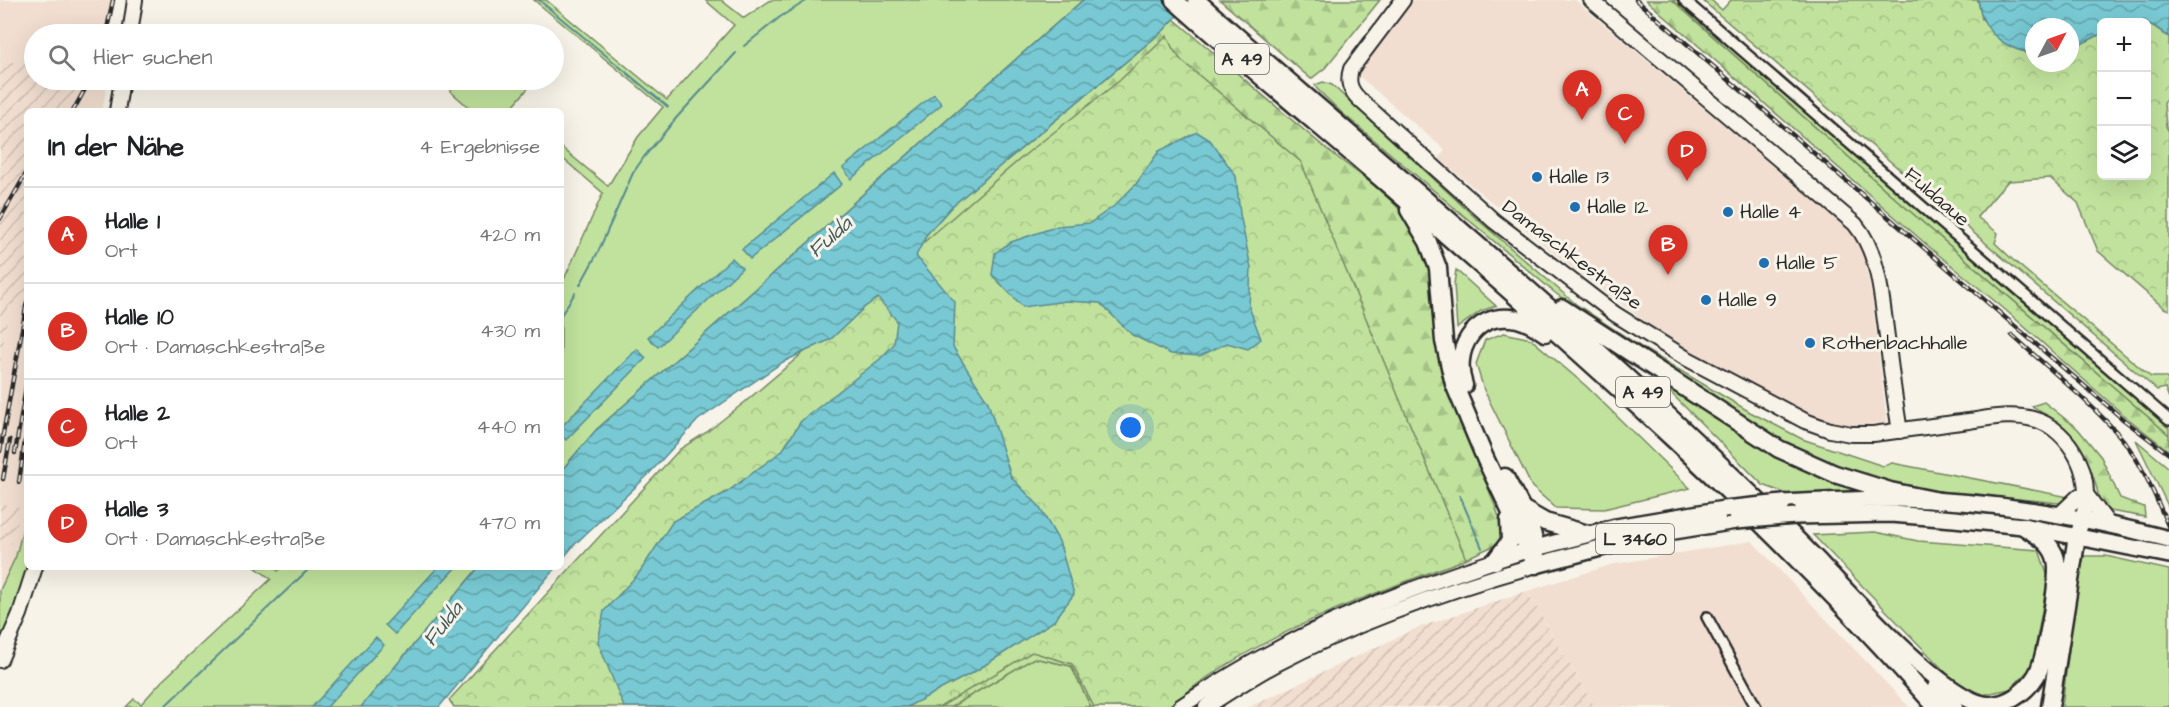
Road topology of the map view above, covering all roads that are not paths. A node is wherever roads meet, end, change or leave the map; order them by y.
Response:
1 (135, 0) edge
2 (1174, 0) edge
3 (1196, 0) edge
4 (1403, 0) edge
5 (1591, 0) edge
6 (1683, 0) edge
7 (131, 24) edge
8 (120, 90) edge
9 (117, 108) edge
10 (1314, 112) junction
11 (1392, 188) junction
12 (1511, 273) junction
13 (1606, 378) junction
14 (2169, 420) edge
15 (1900, 431) junction
16 (2084, 497) junction
17 (1939, 501) junction
18 (1516, 509) junction
19 (2059, 515) junction
20 (2080, 519) junction
21 (2109, 525) junction
22 (2023, 526) junction
23 (1587, 534) junction
24 (2077, 536) junction
25 (2167, 538) edge
26 (1532, 549) junction
27 (2169, 555) edge
28 (1495, 561) junction
29 (1536, 565) junction
30 (34, 570) edge
31 (1707, 617) dead end
32 (1883, 628) junction
33 (0, 660) edge
34 (1210, 688) junction
35 (1180, 707) edge
36 (1194, 707) edge
37 (1206, 707) edge
38 (1756, 707) edge
39 (1936, 707) edge
40 (1954, 707) edge
41 (2050, 707) edge

1 - 7 street
2 - 10 highway, A 49
3 - 10 highway, A 49
4 - 15 street, Damaschkestraße
5 - 15 street
6 - 14 street, Fuldaaue
8 - 9 street
10 - 11 highway, A 49
10 - 12 highway, A 49
11 - 13 highway, A 49
11 - 18 highway
12 - 17 highway
12 - 32 highway, A 49
13 - 18 highway
13 - 39 highway, A 49
15 - 16 street, Damaschkestraße
16 - 19 street
16 - 20 street, Damaschkestraße
16 - 21 street, Damaschkestraße
17 - 19 main road, L 3460
17 - 23 main road, L 3460, bridge
18 - 23 highway
18 - 26 highway
18 - 28 highway
19 - 20 main road, L 3460
20 - 21 main road, L 3460
20 - 24 street, Damaschkestraße
21 - 25 main road, L 3460
22 - 24 main road, L 3460
22 - 29 main road, L 3460, bridge
22 - 32 highway
23 - 26 main road, L 3460
24 - 27 main road, L 3460
24 - 41 highway
26 - 28 street, L 3460
26 - 29 highway
28 - 34 street, L 3460
29 - 37 street, L 3460
30 - 33 street
31 - 38 street
32 - 40 highway, A 49
34 - 35 street, L 3460
34 - 36 street

